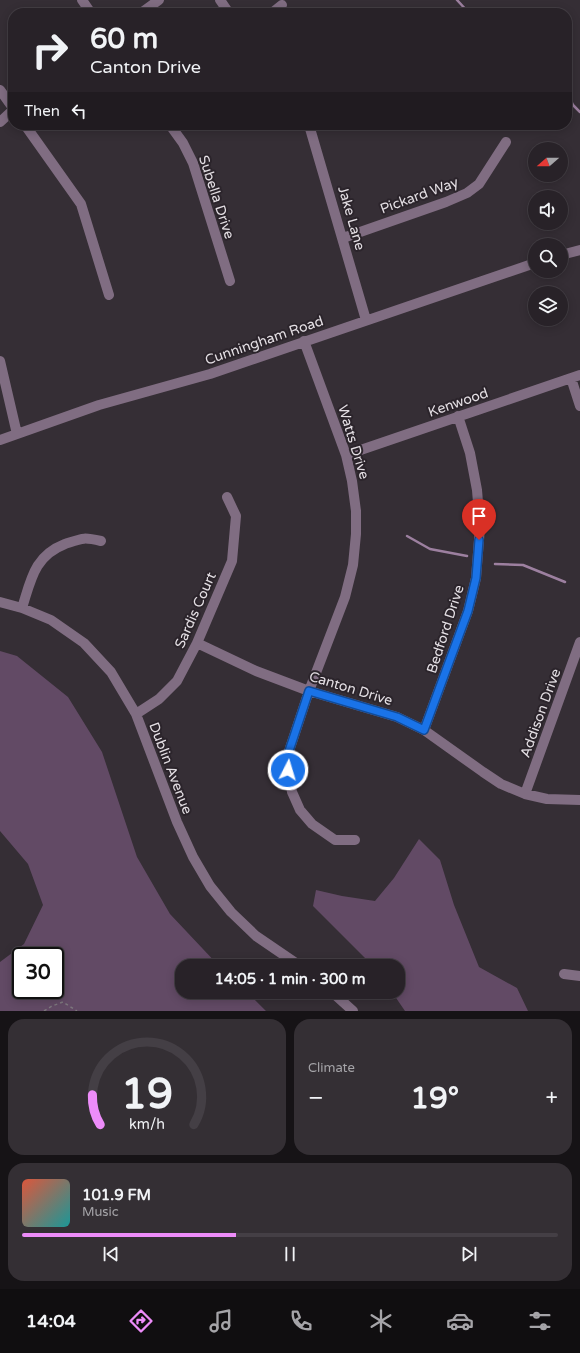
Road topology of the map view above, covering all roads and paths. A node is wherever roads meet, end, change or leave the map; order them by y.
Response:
1 (159, 0) edge
2 (282, 6) dead end
3 (148, 8) edge
4 (279, 8) edge
5 (0, 90) edge
6 (8, 102) edge
7 (8, 114) edge
8 (0, 122) edge
9 (29, 130) edge
10 (174, 130) edge
11 (313, 130) edge
12 (506, 142) dead end
13 (343, 238) junction
14 (580, 250) edge
15 (568, 253) edge
16 (528, 265) edge
17 (230, 281) dead end
18 (110, 295) dead end
19 (366, 320) junction
20 (304, 341) junction
21 (0, 361) edge
22 (576, 376) edge
23 (580, 406) edge
24 (458, 416) junction
25 (17, 434) junction
26 (0, 440) edge
27 (346, 456) junction
28 (227, 497) dead end
29 (101, 541) dead end
30 (0, 602) edge
31 (22, 608) junction
32 (580, 642) edge
33 (197, 643) junction
34 (309, 691) junction
35 (136, 714) junction
36 (424, 730) junction
37 (525, 794) junction
38 (580, 800) edge
39 (355, 840) dead end
40 (290, 959) edge
41 (564, 974) dead end
42 (580, 976) edge
43 (340, 999) edge
44 (44, 1011) edge
45 (77, 1011) edge
46 (353, 1011) edge

1 - 3 street
2 - 4 street
5 - 6 street
7 - 8 street
9 - 18 street
10 - 17 street, Subella Drive
11 - 13 street, Jake Lane
12 - 13 street, Pickard Way
13 - 19 street, Jake Lane
14 - 15 street
16 - 19 street, Cunningham Road
19 - 20 street, Cunningham Road
20 - 25 street, Cunningham Road
20 - 27 street, Watts Drive
21 - 25 street
22 - 23 street
22 - 24 street, Kenwood
24 - 27 street, Kenwood
24 - 36 street, Bedford Drive
25 - 26 street, Cunningham Road
27 - 34 street, Watts Drive
28 - 33 street, Sardis Court
29 - 31 street
30 - 31 street, Dublin Avenue
31 - 35 street, Dublin Avenue
32 - 37 street, Addison Drive
33 - 34 street, Canton Drive
33 - 35 street, Sardis Court
34 - 36 street, Canton Drive
34 - 39 street, Watts Drive
35 - 40 street, Dublin Avenue
36 - 37 street, Canton Drive
37 - 38 street, Canton Drive
41 - 42 street
43 - 46 street
44 - 45 path

